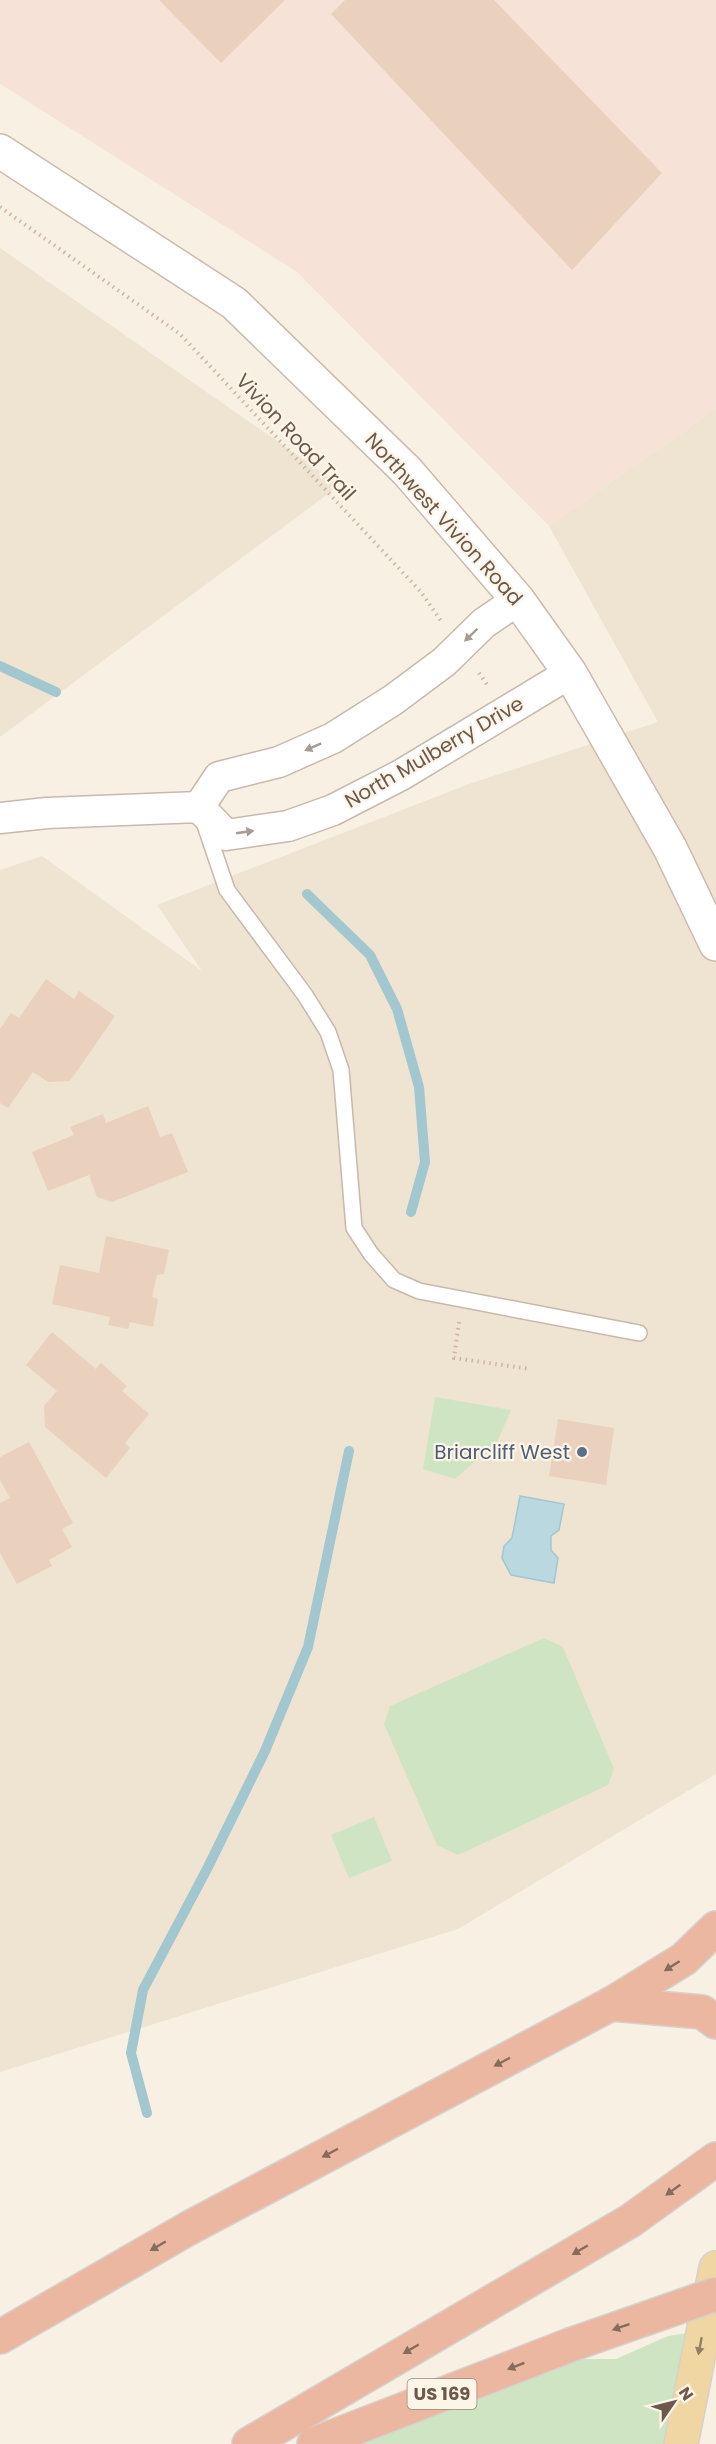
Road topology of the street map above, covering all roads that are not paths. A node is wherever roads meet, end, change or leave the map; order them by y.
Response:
1 (0, 151) edge
2 (518, 600) junction
3 (570, 673) junction
4 (199, 807) junction
5 (0, 818) edge
6 (716, 944) edge
7 (639, 1333) dead end
8 (716, 1928) edge
9 (611, 2004) junction
10 (716, 2022) edge
11 (716, 2159) edge
12 (716, 2268) edge
13 (716, 2294) edge
14 (0, 2337) edge
15 (249, 2444) edge
16 (314, 2444) edge
17 (681, 2444) edge

1 - 2 main road, Northwest Vivion Road
2 - 3 main road, Northwest Vivion Road
2 -> 4 street
4 -> 3 street, North Mulberry Drive
3 - 6 main road, Northwest Vivion Road
4 - 5 street
4 - 7 lane
8 -> 9 highway
9 - 10 highway
9 -> 14 highway
11 -> 15 highway
12 -> 17 main road
13 -> 16 highway, US 169, bridge

